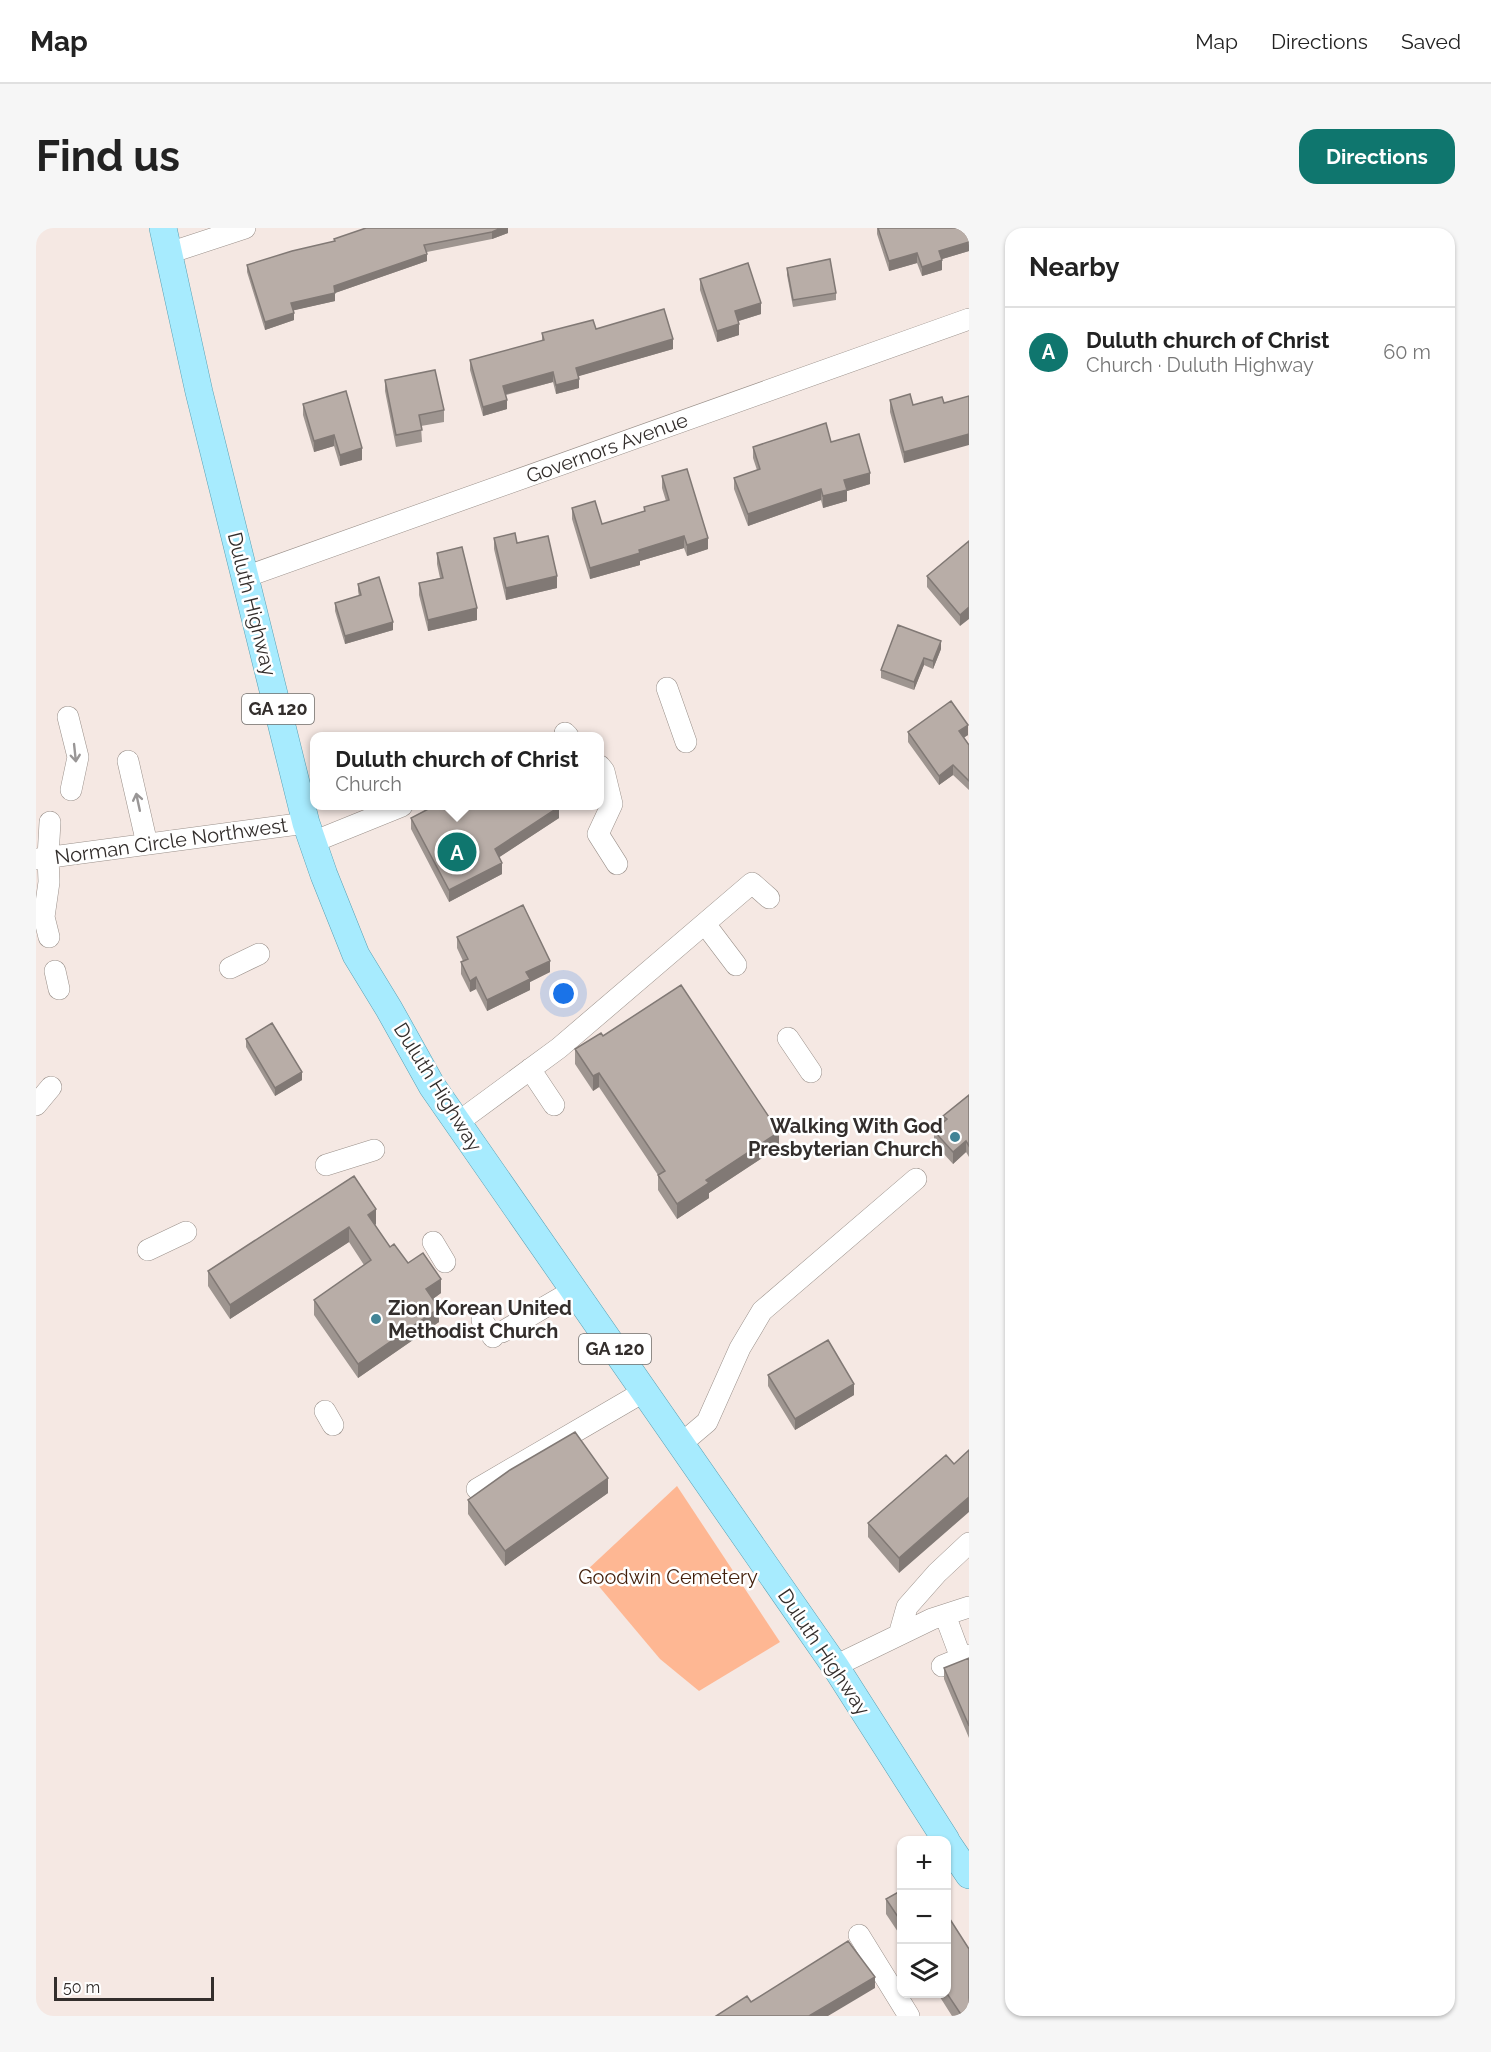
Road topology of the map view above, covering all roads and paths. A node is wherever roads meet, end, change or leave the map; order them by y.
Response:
1 (244, 228) edge
2 (166, 241) edge
3 (969, 319) edge
4 (245, 576) junction
5 (667, 688) dead end
6 (68, 717) dead end
7 (686, 742) dead end
8 (129, 760) dead end
9 (604, 771) edge
10 (71, 790) dead end
11 (388, 810) edge
12 (50, 822) dead end
13 (310, 832) junction
14 (147, 844) junction
15 (42, 858) edge
16 (617, 864) dead end
17 (769, 898) dead end
18 (705, 924) junction
19 (43, 925) edge
20 (259, 954) dead end
21 (736, 965) dead end
22 (230, 968) dead end
23 (788, 1038) dead end
24 (530, 1069) junction
25 (811, 1072) dead end
26 (51, 1087) dead end
27 (36, 1105) edge
28 (554, 1105) dead end
29 (457, 1123) junction
30 (374, 1150) dead end
31 (326, 1165) dead end
32 (916, 1179) dead end
33 (186, 1232) dead end
34 (433, 1242) dead end
35 (148, 1250) dead end
36 (445, 1262) dead end
37 (574, 1290) junction
38 (492, 1330) dead end
39 (645, 1391) junction
40 (681, 1444) junction
41 (477, 1489) dead end
42 (969, 1543) edge
43 (969, 1607) edge
44 (945, 1615) junction
45 (899, 1635) junction
46 (958, 1660) edge
47 (835, 1666) junction
48 (957, 1851) edge
49 (859, 1935) dead end
50 (901, 2013) edge

1 - 2 street
2 - 4 main road, Duluth Highway / GA 120
3 - 4 street, Governors Avenue
4 - 13 main road, Duluth Highway / GA 120
5 - 7 street
6 -> 10 street
14 -> 8 street
9 - 16 street
11 - 13 street, Norman Circle Northwest
12 - 15 street
13 - 14 street, Norman Circle Northwest
13 - 29 main road, Duluth Highway / GA 120
14 - 15 street, Norman Circle Northwest
15 - 19 street
17 - 18 street
18 - 21 street
18 - 24 street
20 - 22 street
23 - 25 street
24 - 28 street
24 - 29 street
26 - 27 street
29 - 37 main road, Duluth Highway / GA 120
30 - 31 street
32 - 40 street
33 - 35 street
34 - 36 street
37 - 38 street
37 - 39 main road, Duluth Highway / GA 120
39 - 40 main road, Duluth Highway / GA 120
39 - 41 street
40 - 47 main road, Duluth Highway / GA 120
42 - 45 street
43 - 44 street
44 - 45 street
44 - 46 street
45 - 47 street
47 - 48 main road, Duluth Highway / GA 120
49 - 50 street

